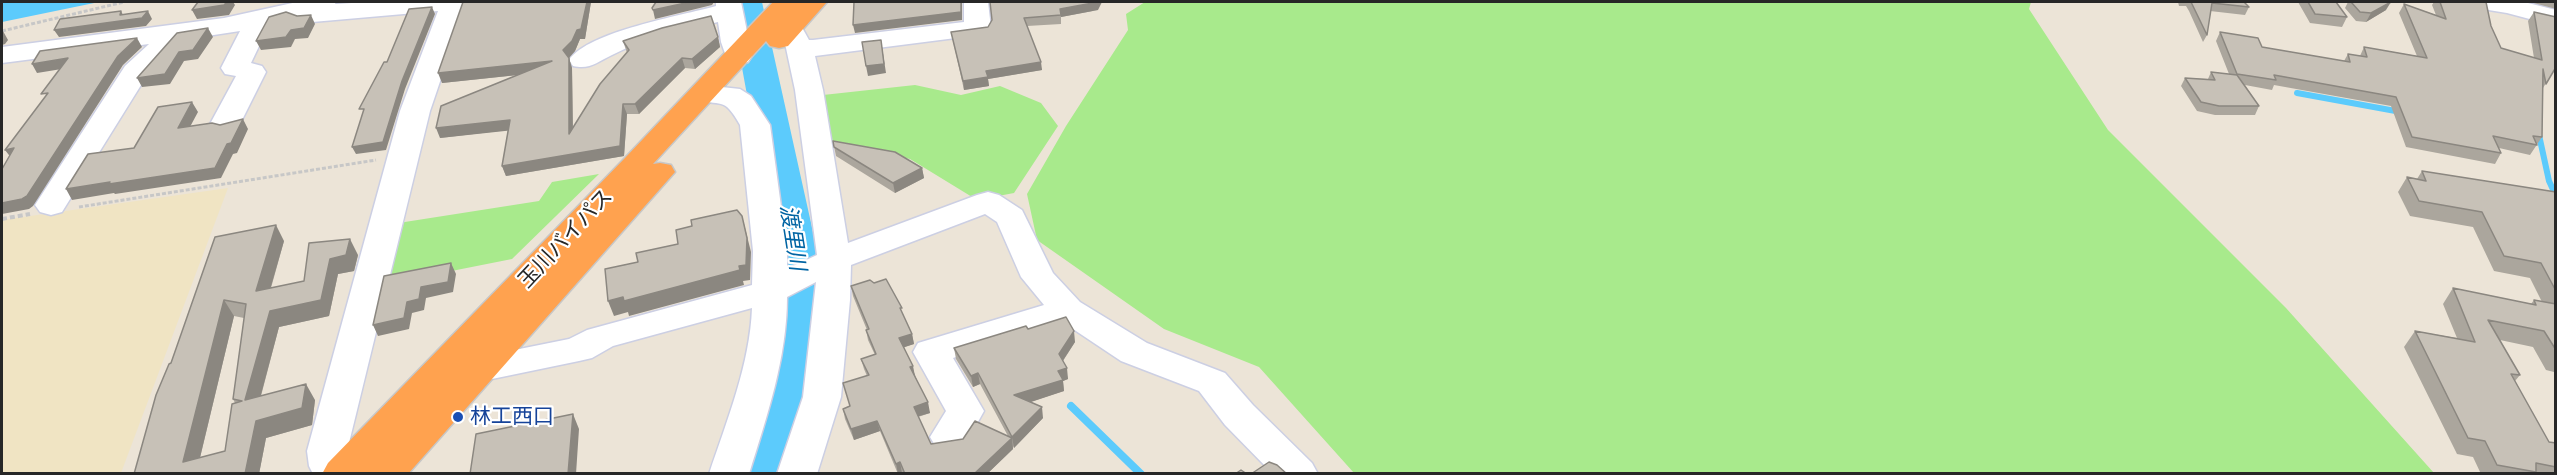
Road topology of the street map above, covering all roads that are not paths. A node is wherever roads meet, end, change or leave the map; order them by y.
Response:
1 (324, 2) edge
2 (437, 2) edge
3 (814, 2) edge
4 (976, 2) edge
5 (2479, 2) edge
6 (729, 6) edge
7 (263, 18) junction
8 (2554, 18) edge
9 (789, 22) edge
10 (173, 33) junction
11 (10, 54) edge
12 (583, 60) dead end
13 (2, 80) edge
14 (729, 81) junction
15 (225, 124) edge
16 (54, 208) road end
17 (834, 260) junction
18 (768, 292) junction
19 (1068, 310) junction
20 (481, 369) junction
21 (435, 378) junction
22 (950, 437) dead end
23 (334, 474) edge
24 (342, 474) edge
25 (384, 474) edge
26 (729, 474) edge
27 (797, 474) edge
28 (1298, 474) edge

1 - 7 street
2 - 7 street
2 - 23 street
3 - 9 highway, 玉川バイパス
4 - 9 street
5 - 8 street
6 - 12 street
6 - 14 street
7 - 10 street
7 - 15 street
9 - 14 highway, 玉川バイパス
9 - 17 street
10 - 11 street
10 - 16 street
11 - 13 street
14 - 18 street
14 - 20 highway, 玉川バイパス
14 - 21 highway, 玉川バイパス
17 - 18 street
17 - 19 street
17 - 27 street
18 - 20 street
18 - 26 street
19 - 22 street
19 - 28 street
20 - 21 street
20 - 25 highway, 玉川バイパス
21 - 24 highway, 玉川バイパス

